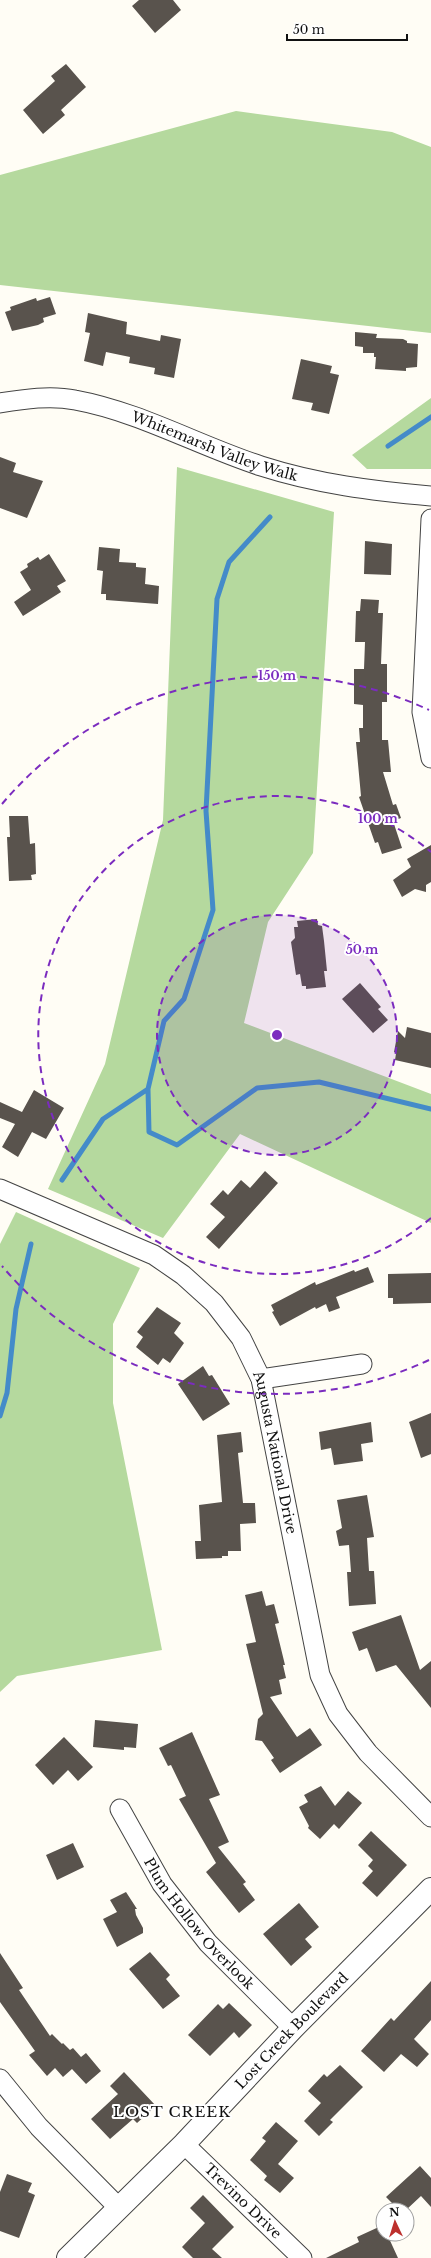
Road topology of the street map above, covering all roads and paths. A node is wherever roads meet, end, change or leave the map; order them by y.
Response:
1 (0, 403) edge
2 (431, 496) edge
3 (431, 519) edge
4 (431, 758) edge
5 (0, 1189) edge
6 (362, 1364) dead end
7 (261, 1380) junction
8 (120, 1809) dead end
9 (431, 1817) edge
10 (431, 1889) edge
11 (293, 2028) junction
12 (0, 2079) edge
13 (184, 2144) junction
14 (119, 2208) junction
15 (68, 2258) edge
16 (302, 2258) edge

1 - 2 street, Whitemarsh Valley Walk
3 - 4 street
5 - 7 street, Augusta National Drive
6 - 7 street
7 - 9 street, Augusta National Drive
8 - 11 street, Plum Hollow Overlook
10 - 11 street, Lost Creek Boulevard
11 - 13 street, Lost Creek Boulevard
12 - 14 street
13 - 14 street, Lost Creek Boulevard
13 - 16 street, Trevino Drive
14 - 15 street, Lost Creek Boulevard

